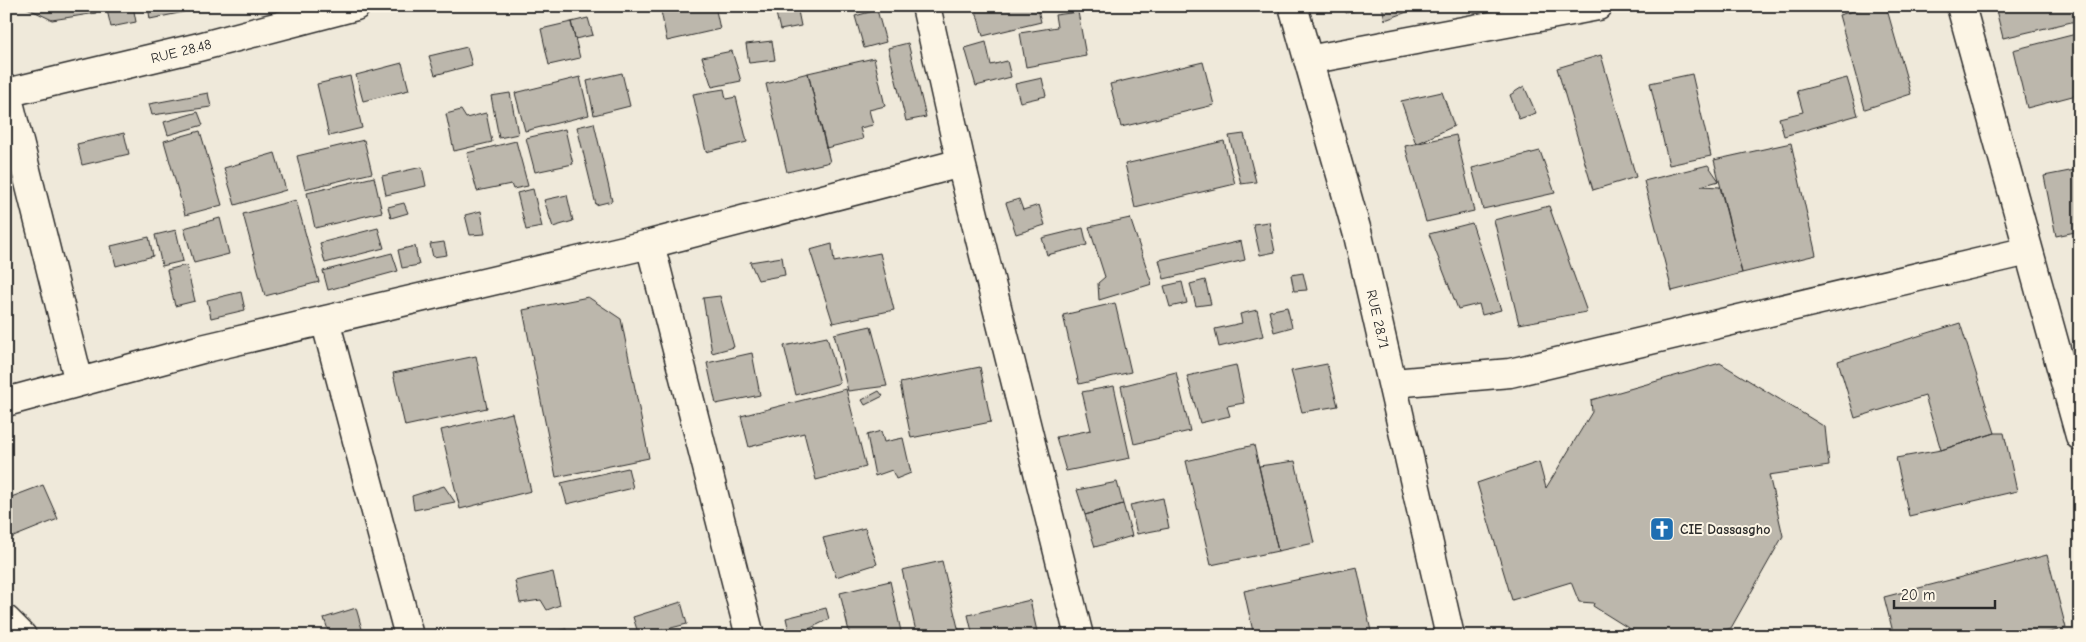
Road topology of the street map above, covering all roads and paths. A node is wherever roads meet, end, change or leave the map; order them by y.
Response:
1 (356, 6) edge
2 (926, 6) edge
3 (1293, 6) edge
4 (1598, 6) edge
5 (1961, 6) edge
6 (1308, 60) junction
7 (6, 92) edge
8 (960, 163) junction
9 (650, 244) junction
10 (2028, 251) junction
11 (325, 320) junction
12 (79, 382) junction
13 (1393, 383) junction
14 (6, 402) edge
15 (2080, 436) edge
16 (6, 620) edge
17 (22, 636) edge
18 (409, 636) edge
19 (750, 636) edge
20 (1079, 636) edge
21 (1450, 636) edge

1 - 7 street, RUE 28.48
2 - 8 street
3 - 6 street, RUE 28.71
4 - 6 street
5 - 10 street
6 - 13 street, RUE 28.71
7 - 12 street
8 - 9 street
8 - 20 street
9 - 11 street
9 - 19 street
10 - 13 street
10 - 15 street
11 - 12 street
11 - 18 street
12 - 14 street
13 - 21 street, RUE 28.71
16 - 17 street

